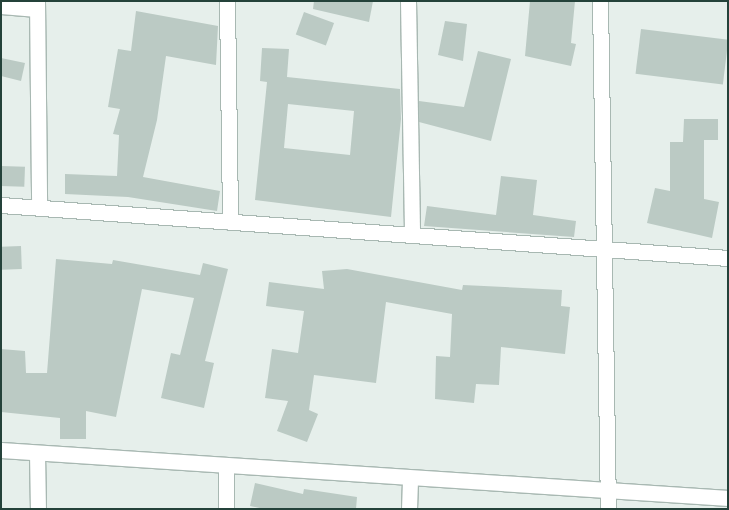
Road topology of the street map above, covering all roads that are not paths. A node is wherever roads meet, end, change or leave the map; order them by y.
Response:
1 (227, 1) edge
2 (408, 1) edge
3 (600, 1) edge
4 (37, 5) edge
5 (1, 6) edge
6 (1, 205) edge
7 (39, 208) junction
8 (230, 222) junction
9 (412, 235) junction
10 (605, 249) junction
11 (728, 258) edge
12 (1, 450) edge
13 (37, 453) junction
14 (226, 466) junction
15 (410, 479) junction
16 (608, 493) junction
17 (728, 498) edge
18 (38, 509) edge
19 (226, 509) edge
20 (409, 509) edge
21 (608, 509) edge

1 - 8 street
2 - 9 street
3 - 10 street
4 - 5 street
4 - 7 street
6 - 7 street
7 - 8 street
8 - 9 street
9 - 10 street
10 - 11 street
10 - 16 street
12 - 13 street
13 - 14 street
13 - 18 street
14 - 15 street
14 - 19 street
15 - 16 street
15 - 20 street
16 - 17 street
16 - 21 street

